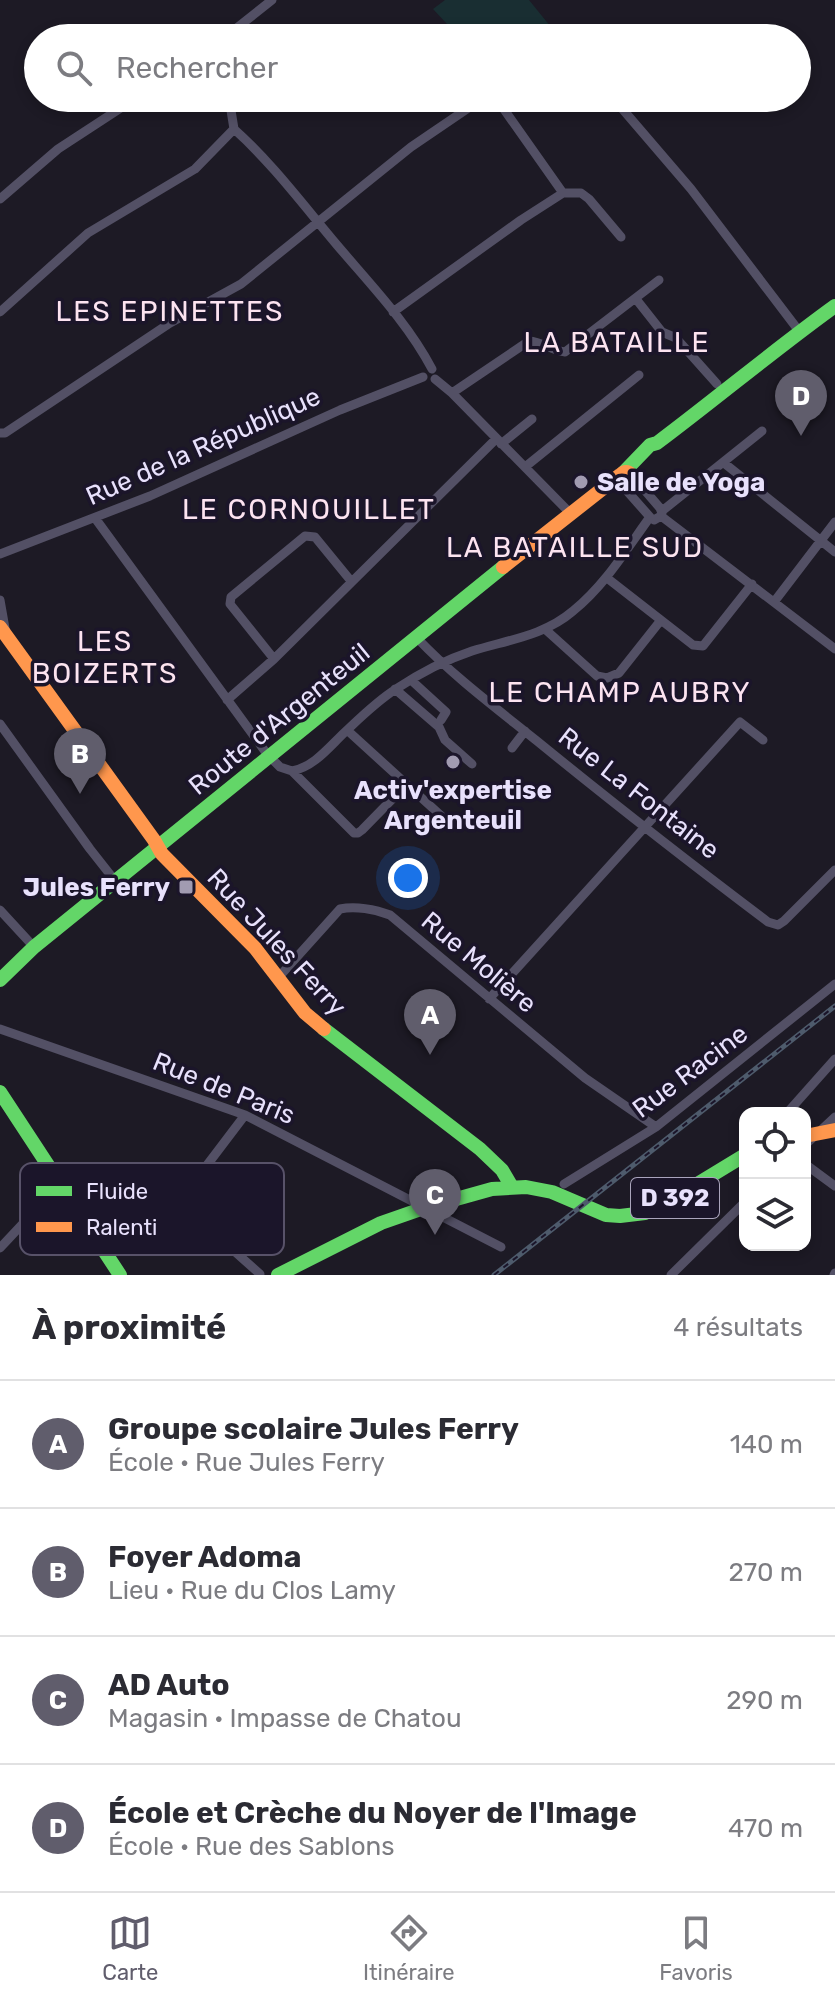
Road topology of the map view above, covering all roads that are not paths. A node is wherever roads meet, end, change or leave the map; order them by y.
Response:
1 (272, 0) edge
2 (242, 24) edge
3 (115, 112) edge
4 (231, 112) edge
5 (462, 112) edge
6 (506, 112) edge
7 (625, 112) edge
8 (234, 129) junction
9 (563, 193) junction
10 (0, 199) edge
11 (317, 221) junction
12 (621, 237) dead end
13 (659, 280) dead end
14 (636, 299) junction
15 (835, 306) edge
16 (0, 312) edge
17 (393, 312) junction
18 (799, 331) junction
19 (433, 374) junction
20 (639, 375) dead end
21 (717, 384) dead end
22 (452, 393) junction
23 (532, 419) dead end
24 (762, 431) dead end
25 (0, 433) edge
26 (499, 441) junction
27 (724, 463) junction
28 (525, 467) junction
29 (626, 479) junction
30 (571, 514) junction
31 (658, 515) junction
32 (95, 518) junction
33 (835, 522) edge
34 (820, 539) junction
35 (835, 552) edge
36 (0, 554) edge
37 (607, 578) junction
38 (351, 581) junction
39 (752, 584) junction
40 (0, 600) edge
41 (774, 602) junction
42 (661, 620) junction
43 (546, 630) junction
44 (3, 632) edge
45 (417, 638) junction
46 (835, 649) edge
47 (274, 659) junction
48 (441, 662) junction
49 (411, 680) junction
50 (395, 689) junction
51 (227, 700) junction
52 (441, 720) dead end
53 (0, 724) edge
54 (347, 730) junction
55 (525, 731) junction
56 (763, 740) dead end
57 (512, 748) dead end
58 (270, 757) junction
59 (472, 764) dead end
60 (292, 771) junction
61 (406, 785) junction
62 (456, 824) dead end
63 (644, 827) junction
64 (158, 848) junction
65 (835, 870) edge
66 (116, 882) junction
67 (0, 910) edge
68 (34, 947) junction
69 (278, 978) junction
70 (0, 980) edge
71 (835, 984) edge
72 (489, 999) junction
73 (0, 1029) edge
74 (835, 1059) edge
75 (0, 1092) edge
76 (792, 1107) edge
77 (245, 1115) junction
78 (835, 1117) edge
79 (656, 1127) junction
80 (835, 1130) edge
81 (812, 1134) edge
82 (739, 1159) edge
83 (46, 1163) edge
84 (209, 1163) edge
85 (811, 1168) edge
86 (564, 1184) dead end
87 (835, 1186) edge
88 (512, 1187) junction
89 (424, 1208) junction
90 (739, 1208) edge
91 (20, 1227) edge
92 (501, 1247) dead end
93 (0, 1248) edge
94 (107, 1255) edge
95 (239, 1255) edge
96 (260, 1274) edge
97 (120, 1275) edge
98 (278, 1275) edge
99 (671, 1275) edge

1 - 2 street
3 - 10 street
4 - 8 street
5 - 11 street
6 - 9 street
7 - 18 street
8 - 11 street
8 - 16 street
9 - 12 street
9 - 17 street
11 - 17 street
11 - 25 street
13 - 14 street
14 - 21 street
14 - 22 street
15 - 18 main road, Route d'Argenteuil
17 - 19 street
18 - 29 main road, Route d'Argenteuil
19 - 22 street
19 - 32 street, Rue de la République
20 - 28 street
22 - 26 street
23 - 26 street
24 - 27 street
26 - 28 street
26 - 38 street
27 - 31 street
27 - 34 street
28 - 30 street
29 - 30 main road, Route d'Argenteuil
29 - 31 street
30 - 45 main road, Route d'Argenteuil
31 - 37 street
31 - 39 street
32 - 36 street, Rue de la République
32 - 51 street
33 - 34 street
34 - 35 street
34 - 41 street
37 - 42 street
37 - 43 street
38 - 47 street
38 - 47 street
39 - 41 street
39 - 42 street
40 - 44 street
41 - 46 street
42 - 43 street
43 - 48 street
44 - 64 main road, Rue Jules Ferry
45 - 48 street, Rue La Fontaine
45 - 58 main road, Route d'Argenteuil
47 - 51 street
48 - 49 street
48 - 55 street, Rue La Fontaine
49 - 50 street
49 - 52 street
50 - 54 street
50 - 59 street
51 - 58 street
53 - 66 street
54 - 60 street
54 - 61 street
55 - 57 street
55 - 63 street, Rue La Fontaine
56 - 63 street
58 - 60 street
58 - 64 main road, Route d'Argenteuil
60 - 61 street
61 - 62 street
63 - 65 street, Rue La Fontaine
63 - 72 street
64 - 66 main road, Route d'Argenteuil
64 - 69 main road, Rue Jules Ferry
66 - 68 main road, Route d'Argenteuil
67 - 68 street
68 - 70 main road, Route d'Argenteuil
69 - 72 street, Rue Molière
69 - 88 main road, Rue Jules Ferry
71 - 79 street, Rue Racine
72 - 79 street, Rue Molière
73 - 77 street, Rue de Paris
74 - 76 street
75 - 83 main road
77 - 84 street
77 - 89 street, Rue de Paris
78 - 81 street
79 - 86 street, Rue Racine
80 - 81 main road
82 - 88 main road, D 392
85 - 87 street
88 - 89 main road, D 392
89 - 92 street, Rue de Paris
89 - 98 main road, D 392
90 - 99 street
91 - 93 street
94 - 97 main road
95 - 96 street

